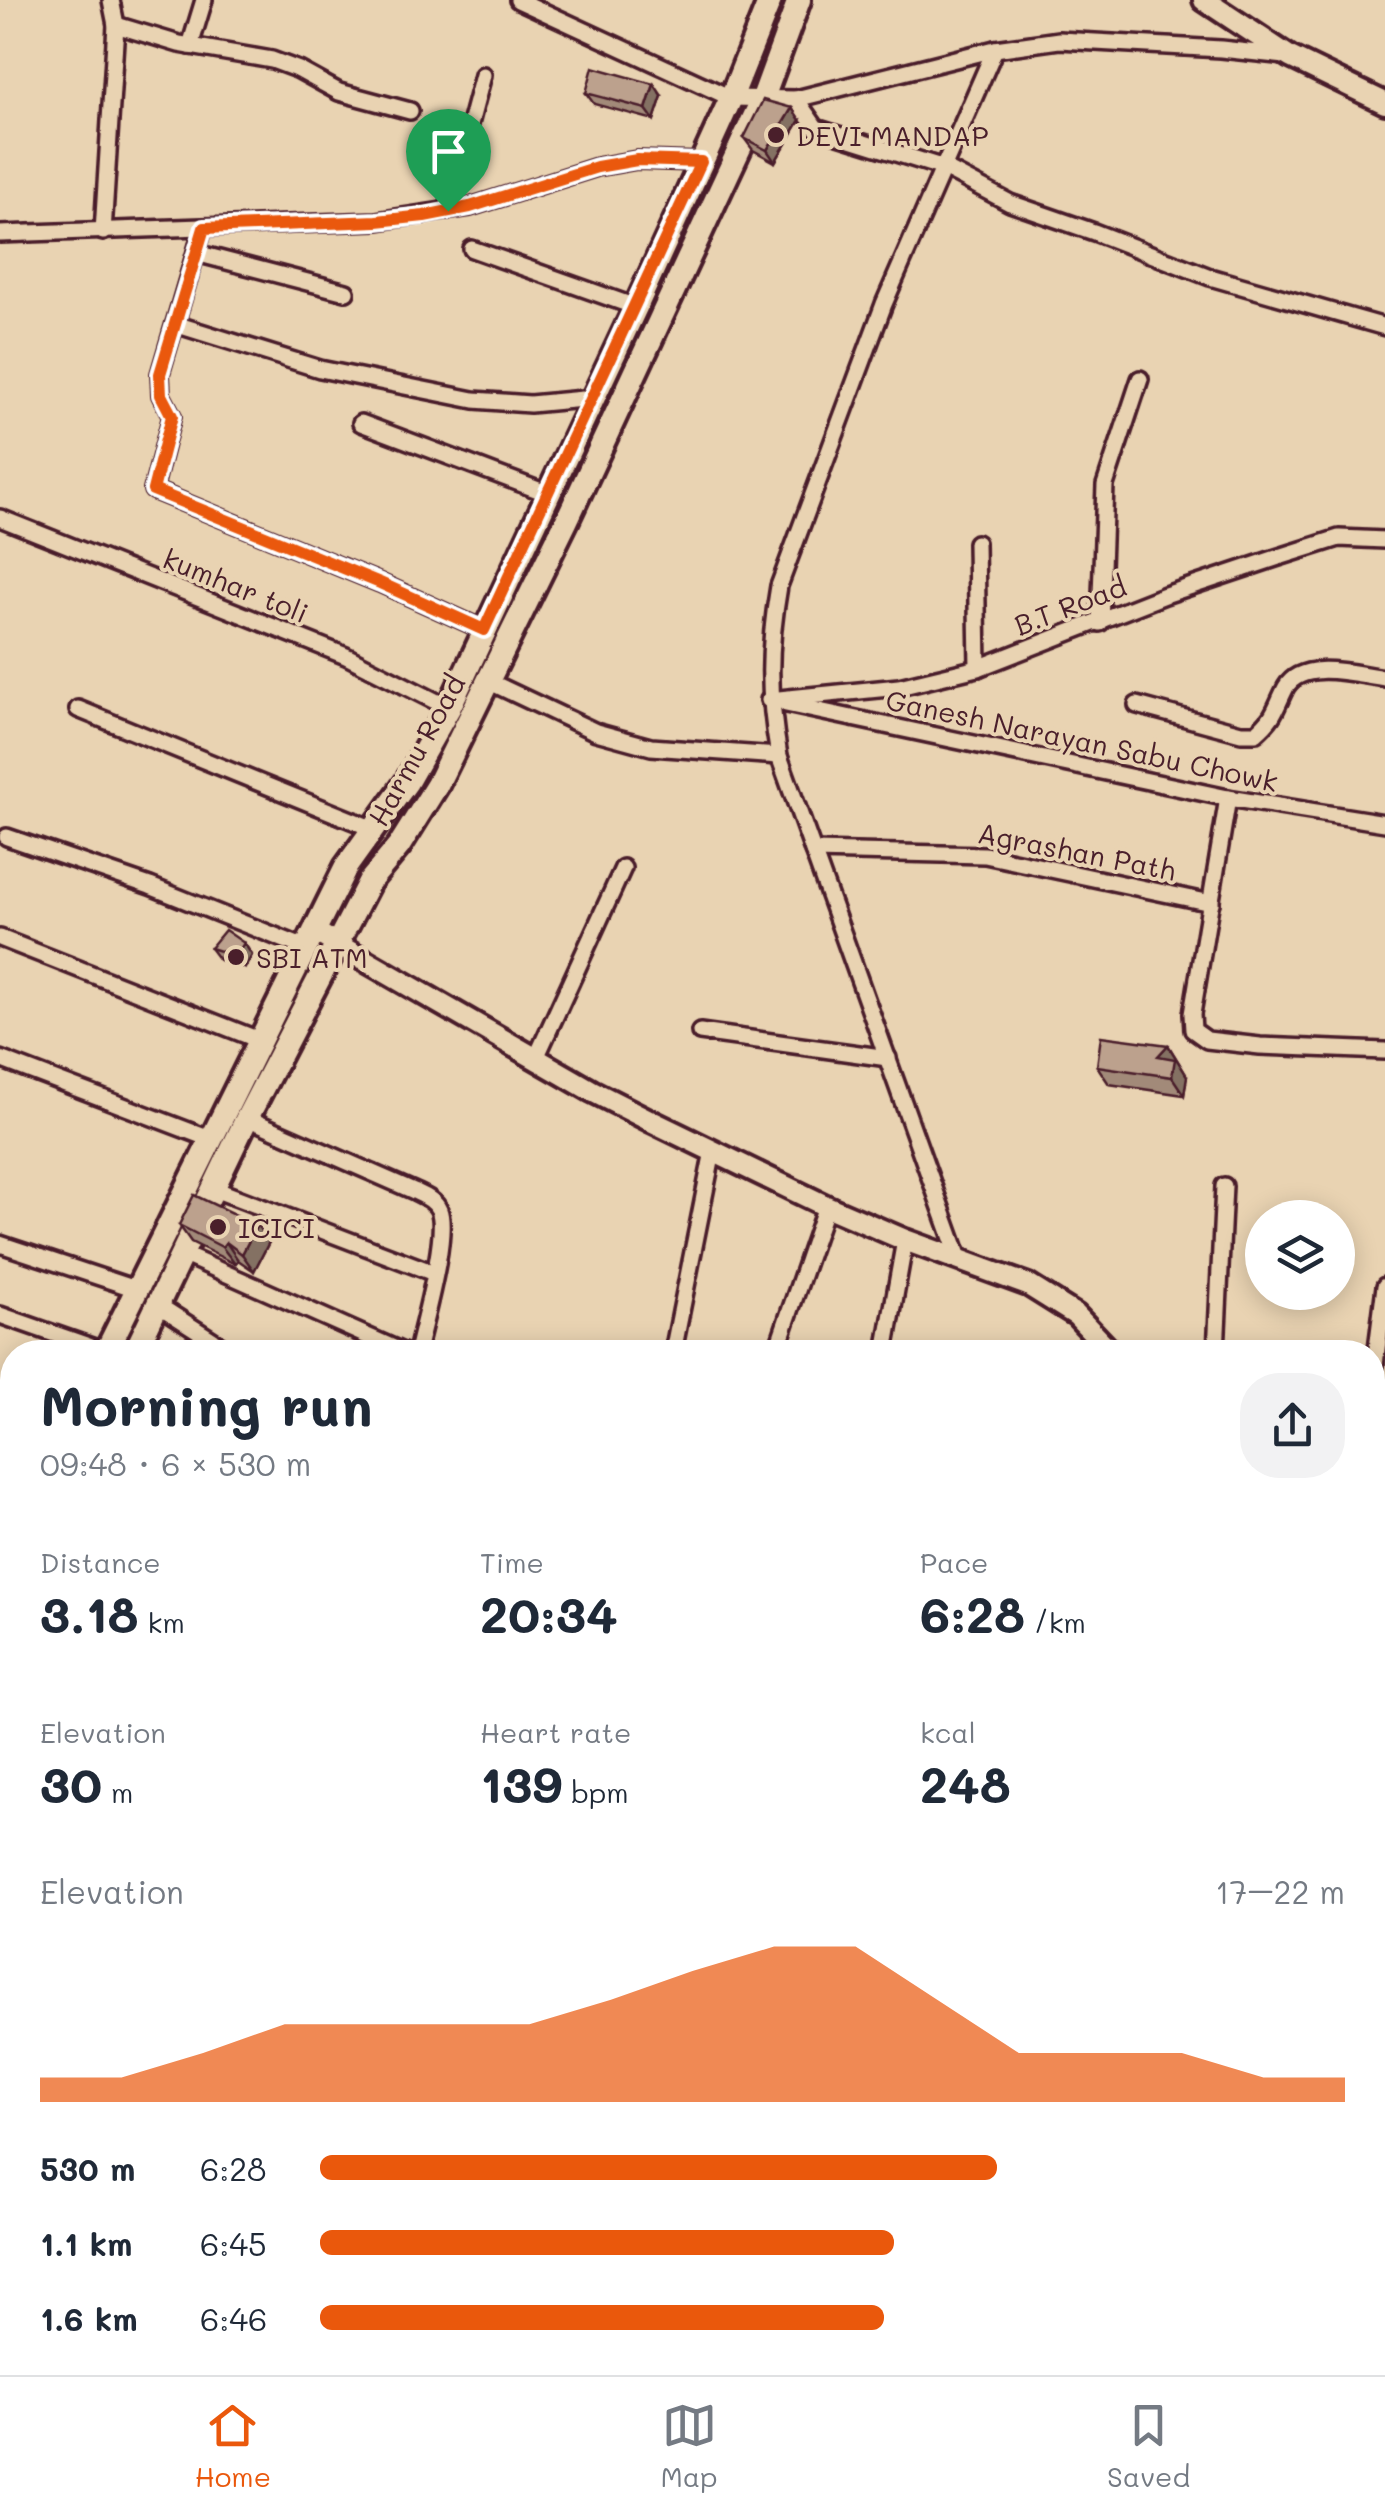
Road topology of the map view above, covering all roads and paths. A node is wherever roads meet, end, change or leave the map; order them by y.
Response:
1 (111, 0) edge
2 (204, 0) edge
3 (518, 0) edge
4 (799, 0) edge
5 (1204, 0) edge
6 (762, 3) edge
7 (116, 25) junction
8 (190, 46) junction
9 (995, 49) junction
10 (1290, 57) junction
11 (482, 75) dead end
12 (731, 98) junction
13 (763, 98) junction
14 (796, 99) junction
15 (1385, 102) edge
16 (410, 111) dead end
17 (701, 162) junction
18 (944, 168) junction
19 (448, 211) junction
20 (204, 228) junction
21 (103, 232) junction
22 (0, 234) edge
23 (472, 249) dead end
24 (196, 252) junction
25 (346, 292) dead end
26 (636, 307) junction
27 (175, 324) junction
28 (1385, 327) edge
29 (1140, 378) dead end
30 (594, 398) junction
31 (361, 423) dead end
32 (549, 494) junction
33 (0, 518) edge
34 (1385, 540) edge
35 (976, 543) dead end
36 (1100, 622) junction
37 (484, 630) junction
38 (978, 668) junction
39 (1385, 678) edge
40 (488, 681) junction
41 (769, 700) junction
42 (1137, 704) dead end
43 (449, 708) junction
44 (78, 709) dead end
45 (778, 756) junction
46 (1228, 798) junction
47 (1385, 823) edge
48 (371, 828) junction
49 (7, 837) dead end
50 (813, 852) junction
51 (623, 868) dead end
52 (1211, 902) junction
53 (0, 938) edge
54 (310, 939) junction
55 (340, 943) junction
56 (700, 1032) dead end
57 (258, 1040) junction
58 (1385, 1051) edge
59 (0, 1058) edge
60 (536, 1058) junction
61 (888, 1058) junction
62 (247, 1118) junction
63 (210, 1139) junction
64 (713, 1151) junction
65 (1224, 1186) dead end
66 (214, 1189) junction
67 (826, 1206) junction
68 (905, 1240) junction
69 (0, 1244) edge
70 (182, 1254) junction
71 (960, 1258) junction
72 (434, 1273) junction
73 (1385, 1286) edge
74 (136, 1289) junction
75 (158, 1305) junction
76 (0, 1315) edge
77 (72, 1340) edge
78 (112, 1340) edge
79 (141, 1340) edge
80 (212, 1340) edge
81 (375, 1340) edge
82 (420, 1340) edge
83 (675, 1340) edge
84 (780, 1340) edge
85 (888, 1340) edge
86 (1100, 1340) edge
87 (1217, 1340) edge
88 (1378, 1340) edge

1 - 7 street
2 - 8 street
3 - 12 street
4 - 13 main road, Harmu Road
5 - 10 street
6 - 12 main road, Harmu Road
7 - 8 street
7 - 21 street
8 - 16 street
9 - 10 street
9 - 14 street
9 - 18 street
10 - 15 street
11 - 19 street
12 - 13 street
12 - 17 main road, Harmu Road
13 - 14 street
13 - 40 main road, Harmu Road
14 - 18 street
17 - 19 street
17 - 26 main road, Harmu Road
18 - 28 street
18 - 41 street
19 - 20 street
20 - 21 street
20 - 24 street
21 - 22 street
23 - 26 street
24 - 25 street
24 - 27 street
26 - 30 main road, Harmu Road
27 - 30 street
27 - 37 street
29 - 36 street
30 - 32 main road, Harmu Road
31 - 32 street
32 - 37 main road, Harmu Road
33 - 43 street, kumhar toli
34 - 36 street, B.T Road
35 - 38 street
36 - 38 street, B.T Road
37 - 43 main road, Harmu Road
38 - 41 street, B.T Road
39 - 42 street
40 - 45 street
40 - 55 main road, Harmu Road
41 - 45 street
41 - 46 street, Ganesh Narayan Sabu Chowk
43 - 48 main road, Harmu Road
44 - 48 street
45 - 50 street
46 - 47 street, Ganesh Narayan Sabu Chowk
46 - 52 street
48 - 54 main road, Harmu Road
49 - 54 street
50 - 52 street, Agrashan Path
50 - 61 street
51 - 60 street
52 - 58 street
53 - 57 street
54 - 55 street
54 - 57 main road, Harmu Road
55 - 60 street
55 - 62 main road, Harmu Road
56 - 61 street
57 - 63 main road, Harmu Road
59 - 63 street
60 - 64 street
61 - 71 street
62 - 66 main road, Harmu Road
62 - 72 street
63 - 74 main road, Harmu Road
64 - 67 street
64 - 83 street
65 - 87 street
66 - 70 main road, Harmu Road
66 - 72 street
67 - 68 street
67 - 84 street
68 - 71 street
68 - 85 street
69 - 74 street
70 - 75 main road, Harmu Road
70 - 81 street
71 - 86 street
72 - 82 street
73 - 88 street
74 - 78 main road, Harmu Road
75 - 79 main road, Harmu Road
75 - 80 street
76 - 77 street

